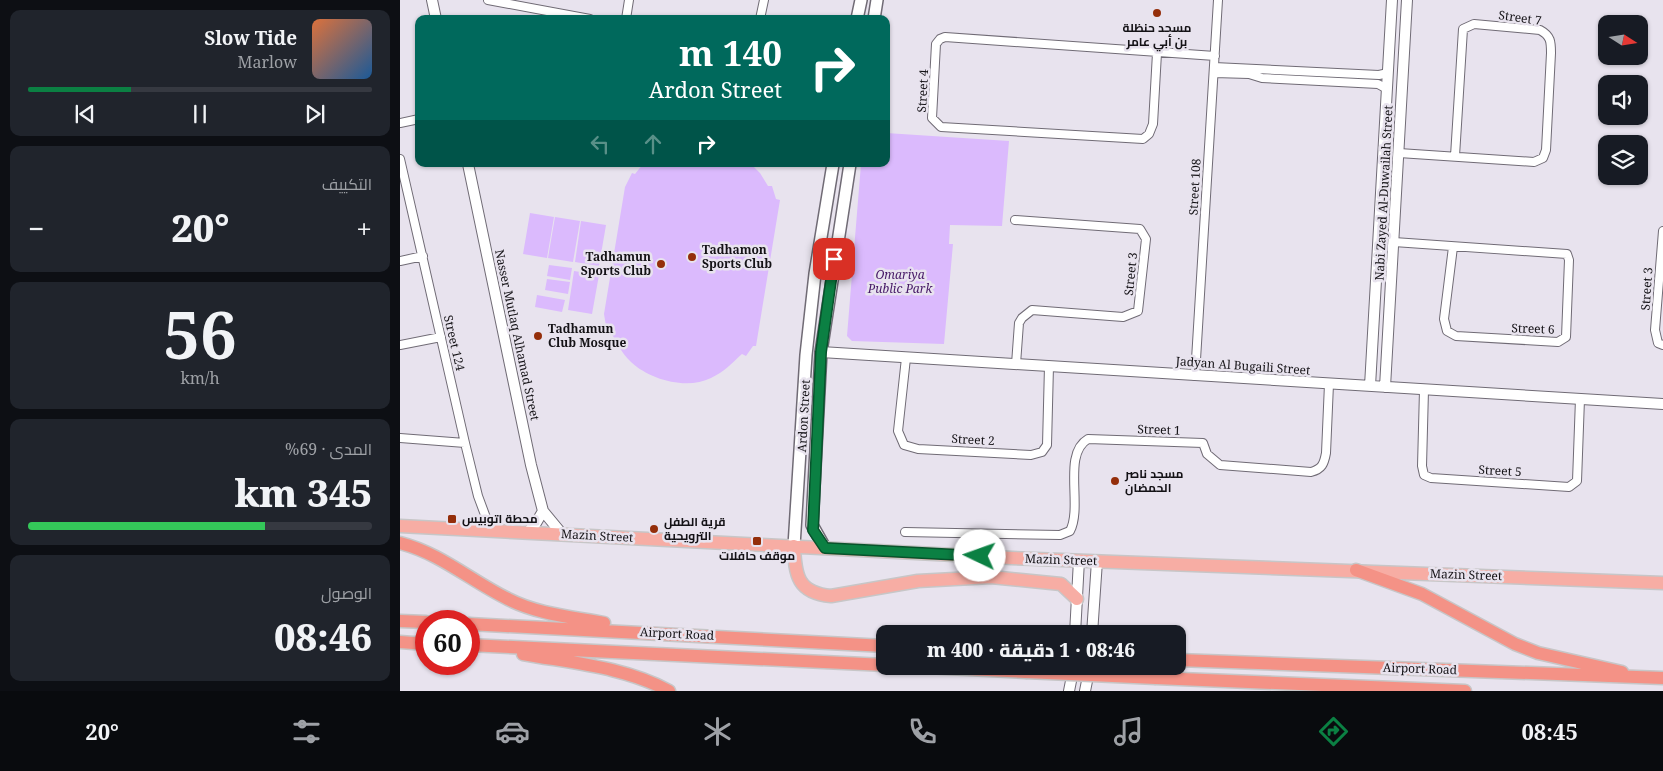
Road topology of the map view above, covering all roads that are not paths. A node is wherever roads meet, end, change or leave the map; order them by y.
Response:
1 (432, 0) edge
2 (488, 0) edge
3 (538, 0) edge
4 (629, 0) edge
5 (764, 0) edge
6 (861, 0) edge
7 (877, 0) edge
8 (1218, 0) edge
9 (1392, 0) edge
10 (1407, 0) edge
11 (537, 10) junction
12 (435, 15) edge
13 (566, 15) edge
14 (627, 15) edge
15 (761, 15) edge
16 (859, 15) edge
17 (875, 15) edge
18 (1157, 53) junction
19 (1214, 56) junction
20 (1263, 68) junction
21 (1214, 70) junction
22 (1388, 73) junction
23 (1352, 74) junction
24 (1262, 78) junction
25 (1352, 83) junction
26 (1387, 89) junction
27 (415, 120) edge
28 (400, 123) edge
29 (1399, 153) junction
30 (1455, 156) junction
31 (400, 159) edge
32 (469, 167) edge
33 (833, 167) edge
34 (850, 167) edge
35 (402, 177) edge
36 (1015, 220) dead end
37 (1663, 231) edge
38 (1394, 242) junction
39 (1453, 247) junction
40 (423, 256) junction
41 (400, 261) edge
42 (815, 274) junction
43 (831, 278) junction
44 (1375, 294) junction
45 (1391, 296) junction
46 (1374, 316) junction
47 (1390, 316) junction
48 (441, 337) junction
49 (400, 345) edge
50 (1663, 345) edge
51 (821, 352) junction
52 (906, 358) junction
53 (1016, 364) junction
54 (1048, 366) junction
55 (1195, 376) junction
56 (1329, 384) junction
57 (1370, 386) junction
58 (1385, 387) junction
59 (1424, 390) junction
60 (1580, 399) junction
61 (1663, 404) edge
62 (801, 424) junction
63 (818, 424) junction
64 (400, 438) edge
65 (464, 443) junction
66 (543, 511) junction
67 (400, 526) edge
68 (491, 531) junction
69 (905, 532) dead end
70 (527, 533) junction
71 (562, 534) junction
72 (978, 534) junction
73 (400, 543) edge
74 (794, 546) junction
75 (825, 548) junction
76 (977, 556) junction
77 (1080, 560) junction
78 (1097, 561) junction
79 (1356, 570) junction
80 (1663, 583) edge
81 (1077, 599) junction
82 (400, 621) edge
83 (415, 622) edge
84 (480, 624) edge
85 (1076, 625) edge
86 (1093, 625) edge
87 (645, 632) junction
88 (400, 642) edge
89 (415, 643) edge
90 (876, 645) edge
91 (480, 646) edge
92 (480, 647) edge
93 (1186, 660) edge
94 (876, 665) edge
95 (1072, 675) edge
96 (1088, 675) edge
97 (1091, 675) edge
98 (1644, 678) junction
99 (1663, 678) edge
100 (669, 691) edge
101 (1069, 691) edge
102 (1085, 691) edge
103 (1465, 691) edge

1 - 12 street
2 - 11 street
3 - 11 street
4 - 14 street
5 - 15 street
6 - 16 main road
7 - 17 main road
8 - 19 street, Street 108
9 - 22 street, Nabi Zayed Al-Duwailah Street
10 - 29 street, Nabi Zayed Al-Duwailah Street
11 - 13 street
18 - 18 street, Street 4
18 - 19 street, Street 4
19 - 21 street, Street 108
20 - 21 street
20 - 23 street
20 - 24 street
21 - 24 street
21 - 55 street, Street 108
22 - 23 street
22 - 26 street, Nabi Zayed Al-Duwailah Street
23 - 25 street
24 - 25 street
25 - 26 street
26 - 44 street, Nabi Zayed Al-Duwailah Street
27 - 28 street
29 - 30 street, Street 7
29 - 38 street, Nabi Zayed Al-Duwailah Street
30 - 30 street, Street 7
31 - 35 street, Street 124
32 - 66 street, Nasser Mutlaq Alhamad Street
33 - 42 main road, Ardon Street
34 - 43 main road, Ardon Street
35 - 40 street, Street 124
36 - 53 street, Street 3
37 - 50 street, Street 3
38 - 39 street, Street 6
38 - 45 street, Nabi Zayed Al-Duwailah Street
39 - 39 street, Street 6
40 - 41 street
40 - 48 street, Street 124
42 - 43 main road
42 - 62 main road, Ardon Street
43 - 51 main road, Ardon Street
44 - 45 street
44 - 46 street, Nabi Zayed Al-Duwailah Street
45 - 47 street, Nabi Zayed Al-Duwailah Street
46 - 47 street
46 - 57 street, Nabi Zayed Al-Duwailah Street
47 - 58 street, Nabi Zayed Al-Duwailah Street
48 - 49 street
48 - 65 street, Street 124
51 - 52 street, Jadyan Al Bugaili Street
51 - 63 main road, Ardon Street
52 - 53 street, Jadyan Al Bugaili Street
52 - 54 street, Street 2
53 - 54 street, Jadyan Al Bugaili Street
54 - 55 street, Jadyan Al Bugaili Street
55 - 56 street, Jadyan Al Bugaili Street
56 - 57 street, Jadyan Al Bugaili Street
56 - 72 street, Street 1
57 - 58 street, Jadyan Al Bugaili Street
58 - 59 street, Jadyan Al Bugaili Street
59 - 60 street, Jadyan Al Bugaili Street
59 - 60 street, Street 5
60 - 61 street, Jadyan Al Bugaili Street
62 - 63 main road
62 - 74 main road, Ardon Street
63 - 75 main road, Ardon Street
64 - 65 street
65 - 68 street, Street 124
66 - 70 street
66 - 71 street, Nasser Mutlaq Alhamad Street
67 - 68 main road, Mazin Street
68 - 70 main road, Mazin Street
69 - 72 street, Street 1
70 - 71 main road, Mazin Street
71 - 74 main road, Mazin Street
72 - 76 street
73 - 87 highway
74 - 75 main road, Mazin Street
74 - 81 main road
75 - 76 main road, Mazin Street
76 - 77 main road, Mazin Street
77 - 78 main road, Mazin Street
77 - 81 street
78 - 79 main road, Mazin Street
78 - 86 street
79 - 80 main road, Mazin Street
79 - 98 highway
81 - 85 street
82 - 83 highway
84 - 87 highway, Airport Road
87 - 90 highway, Airport Road
88 - 89 highway
91 - 94 highway, Airport Road
92 - 100 highway
93 - 98 highway, Airport Road
95 - 101 street
96 - 102 street
97 - 103 highway, Airport Road, bridge
98 - 99 highway, Airport Road

